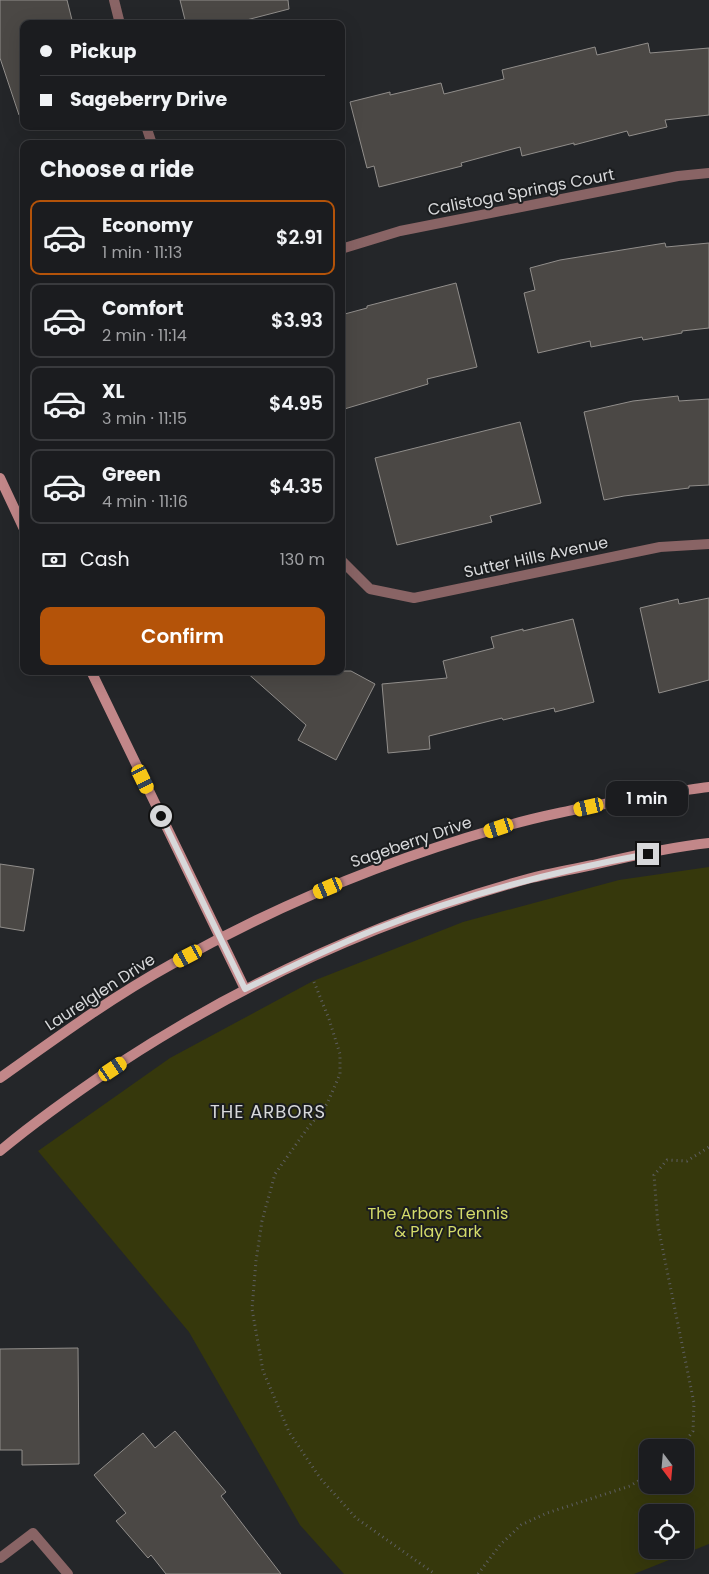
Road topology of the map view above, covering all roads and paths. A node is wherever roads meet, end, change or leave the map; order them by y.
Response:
1 (114, 0) edge
2 (119, 20) edge
3 (709, 173) edge
4 (345, 249) edge
5 (0, 478) edge
6 (20, 520) edge
7 (709, 544) edge
8 (345, 564) edge
9 (93, 675) edge
10 (709, 787) edge
11 (709, 843) edge
12 (220, 939) junction
13 (314, 982) dead end
14 (245, 989) junction
15 (0, 1078) edge
16 (709, 1147) edge
17 (0, 1151) edge
18 (687, 1439) edge
19 (639, 1480) edge
20 (0, 1558) edge
21 (68, 1574) edge
22 (435, 1574) edge
23 (478, 1574) edge

1 - 2 street
3 - 4 street, Calistoga Springs Court
5 - 6 street
7 - 8 street, Sutter Hills Avenue
9 - 12 street
10 - 12 street, Sageberry Drive
11 - 14 street
12 - 14 street
12 - 15 street, Laurelglen Drive
13 - 22 path
14 - 17 street
16 - 18 path
19 - 23 path
20 - 21 street

